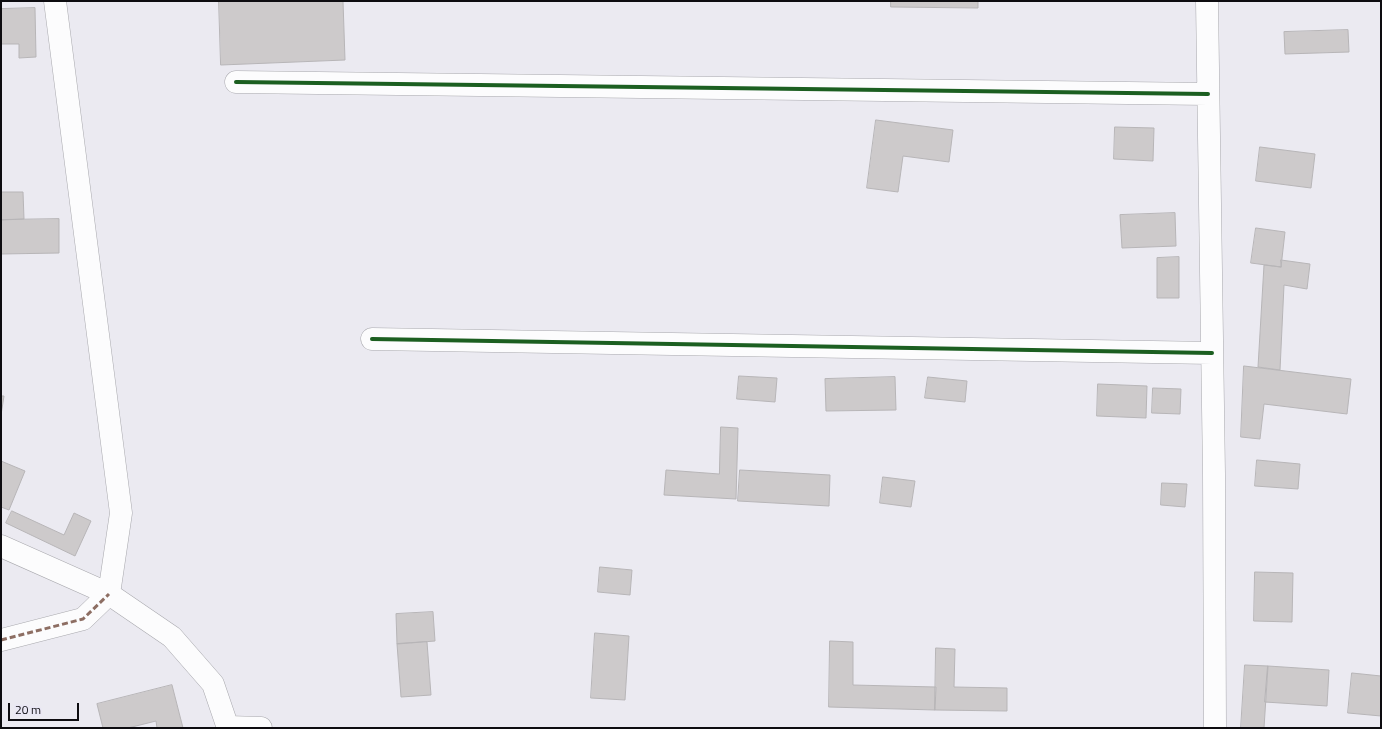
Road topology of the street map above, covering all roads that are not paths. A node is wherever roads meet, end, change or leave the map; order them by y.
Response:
1 (55, 1) edge
2 (1207, 1) edge
3 (236, 82) dead end
4 (1208, 94) junction
5 (372, 339) dead end
6 (1212, 353) junction
7 (1, 546) edge
8 (109, 594) junction
9 (1, 640) edge
10 (228, 728) edge
11 (262, 728) edge
12 (1215, 728) edge

1 - 8 street
2 - 4 street
3 - 4 street
4 - 6 street
5 - 6 street
6 - 12 street
7 - 8 street
8 - 9 street
8 - 10 street
10 - 11 street

